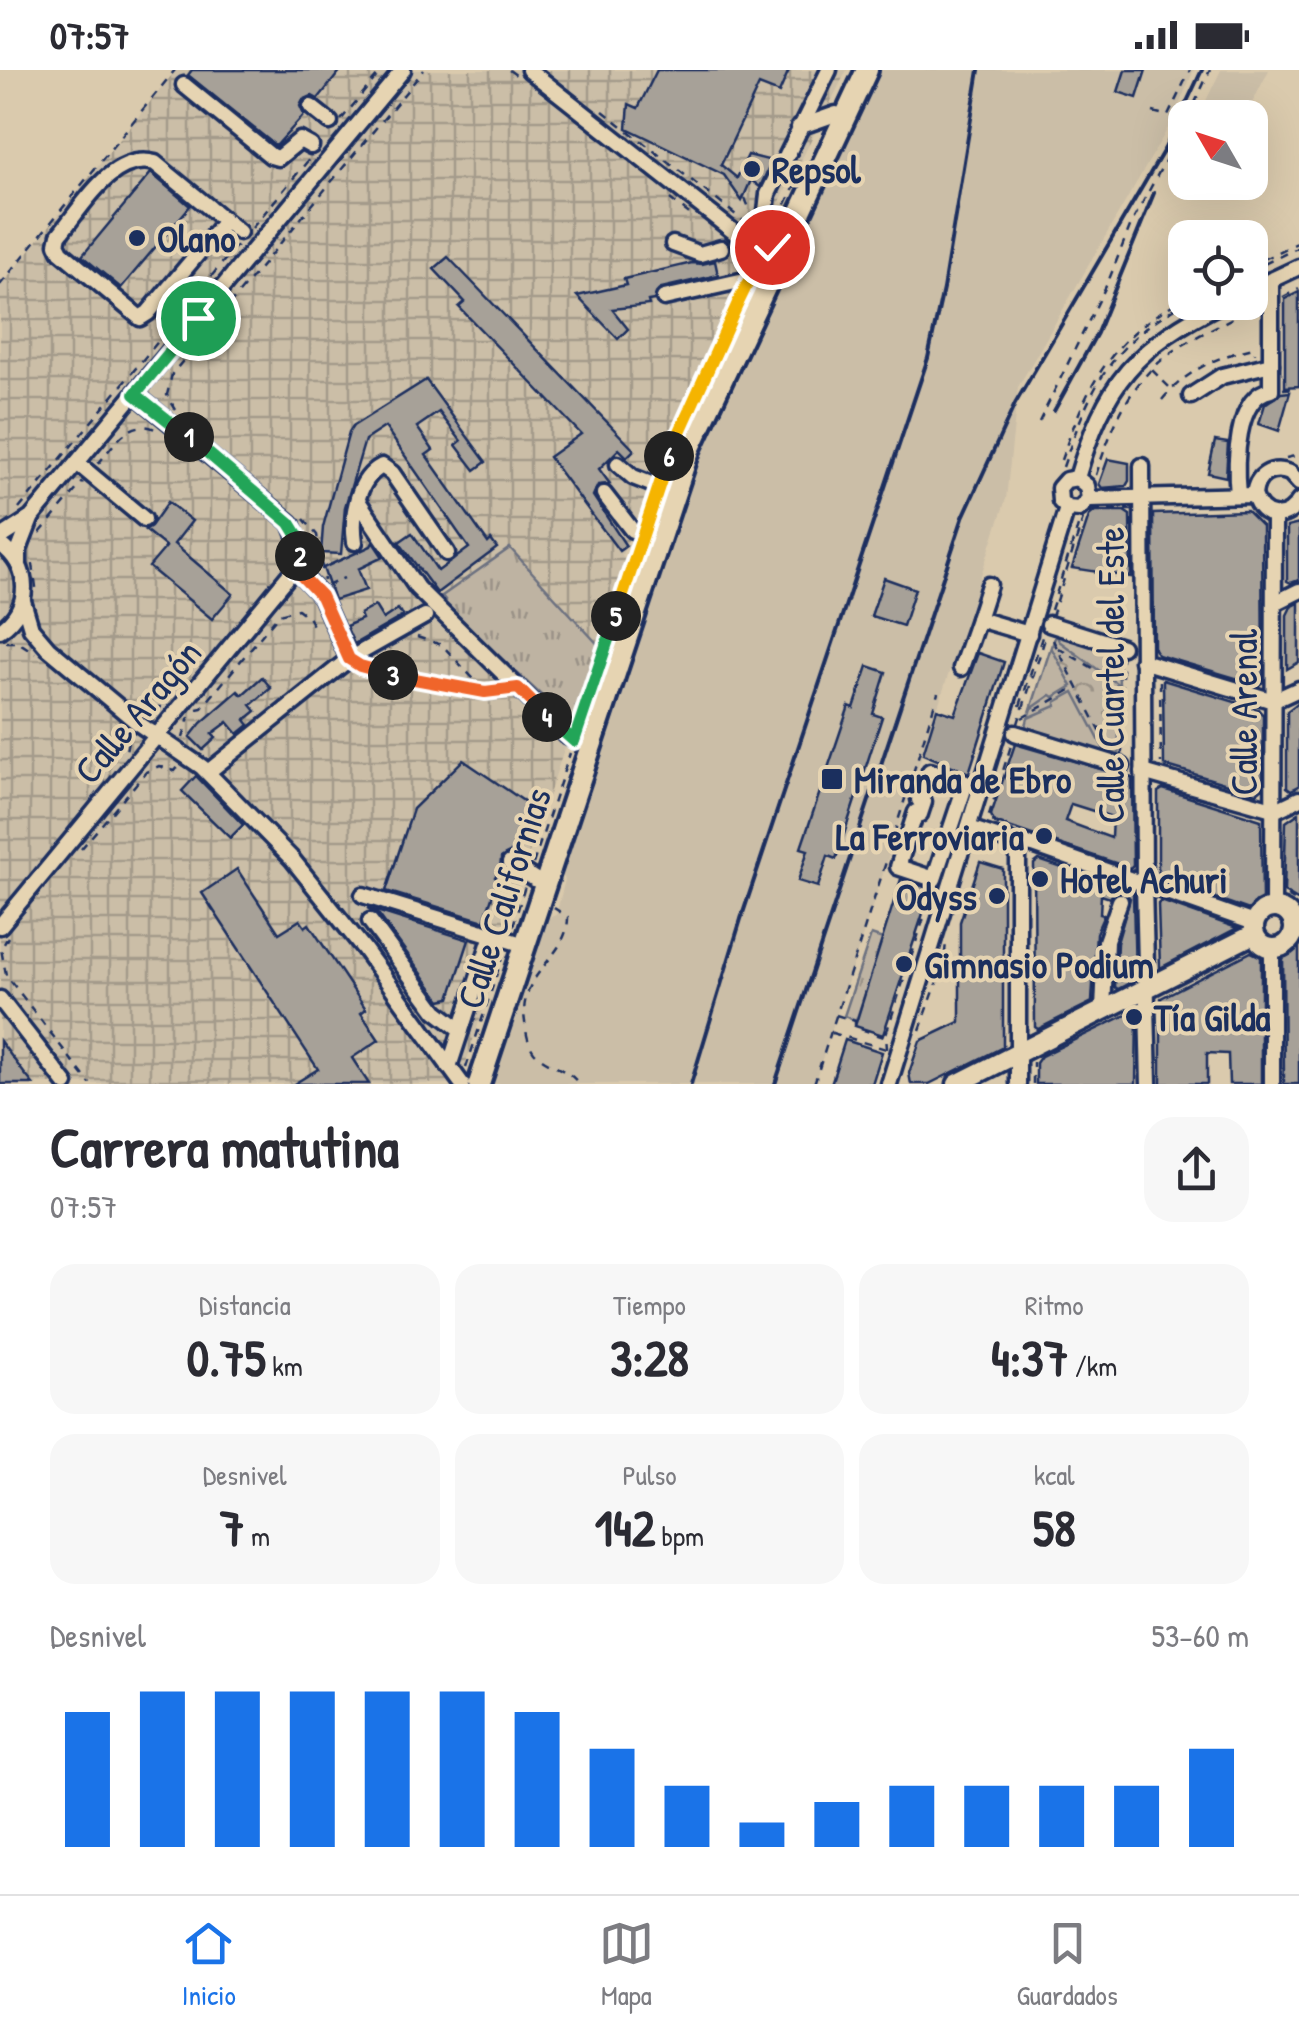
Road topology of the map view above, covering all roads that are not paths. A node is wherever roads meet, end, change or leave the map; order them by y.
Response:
1 (403, 70) edge
2 (530, 70) edge
3 (829, 70) edge
4 (857, 70) edge
5 (867, 70) edge
6 (184, 85) dead end
7 (311, 107) dead end
8 (836, 114) junction
9 (330, 122) dead end
10 (798, 128) junction
11 (311, 146) dead end
12 (225, 221) junction
13 (238, 232) dead end
14 (673, 244) dead end
15 (769, 247) junction
16 (721, 248) dead end
17 (1299, 266) edge
18 (1271, 280) junction
19 (1268, 281) edge
20 (744, 282) road end
21 (167, 291) junction
22 (664, 298) dead end
23 (180, 303) dead end
24 (1191, 320) edge
25 (1271, 364) junction
26 (135, 394) junction
27 (1191, 396) dead end
28 (77, 463) junction
29 (618, 464) dead end
30 (1142, 466) dead end
31 (1076, 478) junction
32 (1298, 478) edge
33 (655, 486) road end
34 (604, 494) dead end
35 (1238, 495) junction
36 (1254, 495) junction
37 (1142, 498) junction
38 (1089, 500) junction
39 (358, 501) junction
40 (1298, 505) edge
41 (1067, 508) junction
42 (25, 514) junction
43 (1274, 516) junction
44 (144, 520) dead end
45 (632, 530) dead end
46 (0, 541) edge
47 (355, 542) dead end
48 (447, 552) dead end
49 (25, 562) junction
50 (296, 570) junction
51 (989, 586) dead end
52 (1299, 591) edge
53 (30, 600) junction
54 (1275, 603) junction
55 (429, 610) junction
56 (978, 619) junction
57 (1050, 624) dead end
58 (0, 634) edge
59 (1028, 634) junction
60 (1122, 647) road end
61 (44, 653) junction
62 (350, 659) junction
63 (1142, 661) junction
64 (962, 668) dead end
65 (1299, 689) edge
66 (1275, 700) junction
67 (1017, 726) road end
68 (158, 738) junction
69 (582, 744) junction
70 (1133, 769) junction
71 (208, 772) junction
72 (1299, 800) edge
73 (1276, 810) junction
74 (970, 828) junction
75 (1014, 843) junction
76 (510, 862) dead end
77 (892, 865) joint
78 (532, 878) junction
79 (1129, 888) junction
80 (363, 895) dead end
81 (1288, 912) edge
82 (370, 921) dead end
83 (2, 925) edge
84 (1254, 929) junction
85 (492, 935) junction
86 (512, 941) junction
87 (1272, 949) junction
88 (1148, 989) junction
89 (0, 998) edge
90 (1104, 1010) junction
91 (460, 1030) junction
92 (1027, 1054) junction
93 (450, 1067) junction
94 (66, 1084) edge
95 (462, 1084) edge
96 (470, 1084) edge
97 (479, 1084) edge
98 (889, 1084) edge
99 (957, 1084) edge
100 (1018, 1084) edge
101 (1149, 1084) edge
102 (1272, 1084) edge

1 - 26 street
2 - 15 street
3 - 10 street
4 - 8 highway, Calle Californias
5 - 69 highway, Calle Californias
6 - 11 street
7 - 9 street
8 - 10 street
8 - 15 highway, Calle Californias
10 - 15 street
12 - 13 street
12 - 21 street
12 - 21 street
14 - 16 street
15 - 69 highway, Calle Californias
17 - 18 street
18 - 19 street
18 - 25 street
20 - 22 street
21 - 23 street
24 - 31 street
25 - 27 street
25 - 35 street
26 - 28 street
26 - 50 street
28 - 42 street
28 - 44 street
29 - 33 street
30 - 37 street, Calle Cuartel del Este
31 - 38 street
31 - 41 street
32 - 36 street
34 - 45 street
35 - 36 street
35 - 37 street
36 - 43 street
37 - 38 street
37 - 63 street, Calle Cuartel del Este
38 - 41 street
39 - 47 street
39 - 48 street
39 - 55 street
40 - 43 street
41 - 59 street
42 - 46 street
42 - 49 street
43 - 54 street, Calle Arenal
46 - 49 street
49 - 53 street
50 - 62 street
50 - 68 street, Calle Aragón
51 - 56 street
52 - 54 street
53 - 58 street
53 - 61 street
54 - 66 street, Calle Arenal
55 - 62 street
55 - 69 street
56 - 59 street
56 - 64 street
57 - 60 street
58 - 61 street
59 - 74 street
61 - 68 street, Calle Californias
62 - 71 street
63 - 66 street
63 - 70 street, Calle Cuartel del Este
65 - 66 street
66 - 73 street, Calle Arenal
67 - 70 street
68 - 71 street, Calle Californias
68 - 83 street, Calle Aragón
69 - 78 highway, Calle Californias
69 - 97 highway, Calle Californias
70 - 73 street
70 - 79 street, Calle Cuartel del Este
71 - 93 street, Calle Californias
72 - 73 street
73 - 81 street, Calle Arenal
74 - 75 street
74 - 98 street
75 - 79 street
75 - 92 street
76 - 78 street
77 - 77 street
78 - 86 highway, Calle Californias
79 - 84 street
79 - 88 street
79 - 90 street
80 - 85 street
81 - 84 main road
81 - 87 main road
82 - 91 street
84 - 87 main road
84 - 88 main road
85 - 86 street
85 - 91 street
86 - 96 highway, Calle Californias
87 - 102 street
88 - 90 main road
88 - 101 street
89 - 94 street
90 - 92 main road
91 - 93 street
92 - 99 main road
92 - 100 street
93 - 95 street, Calle Californias

